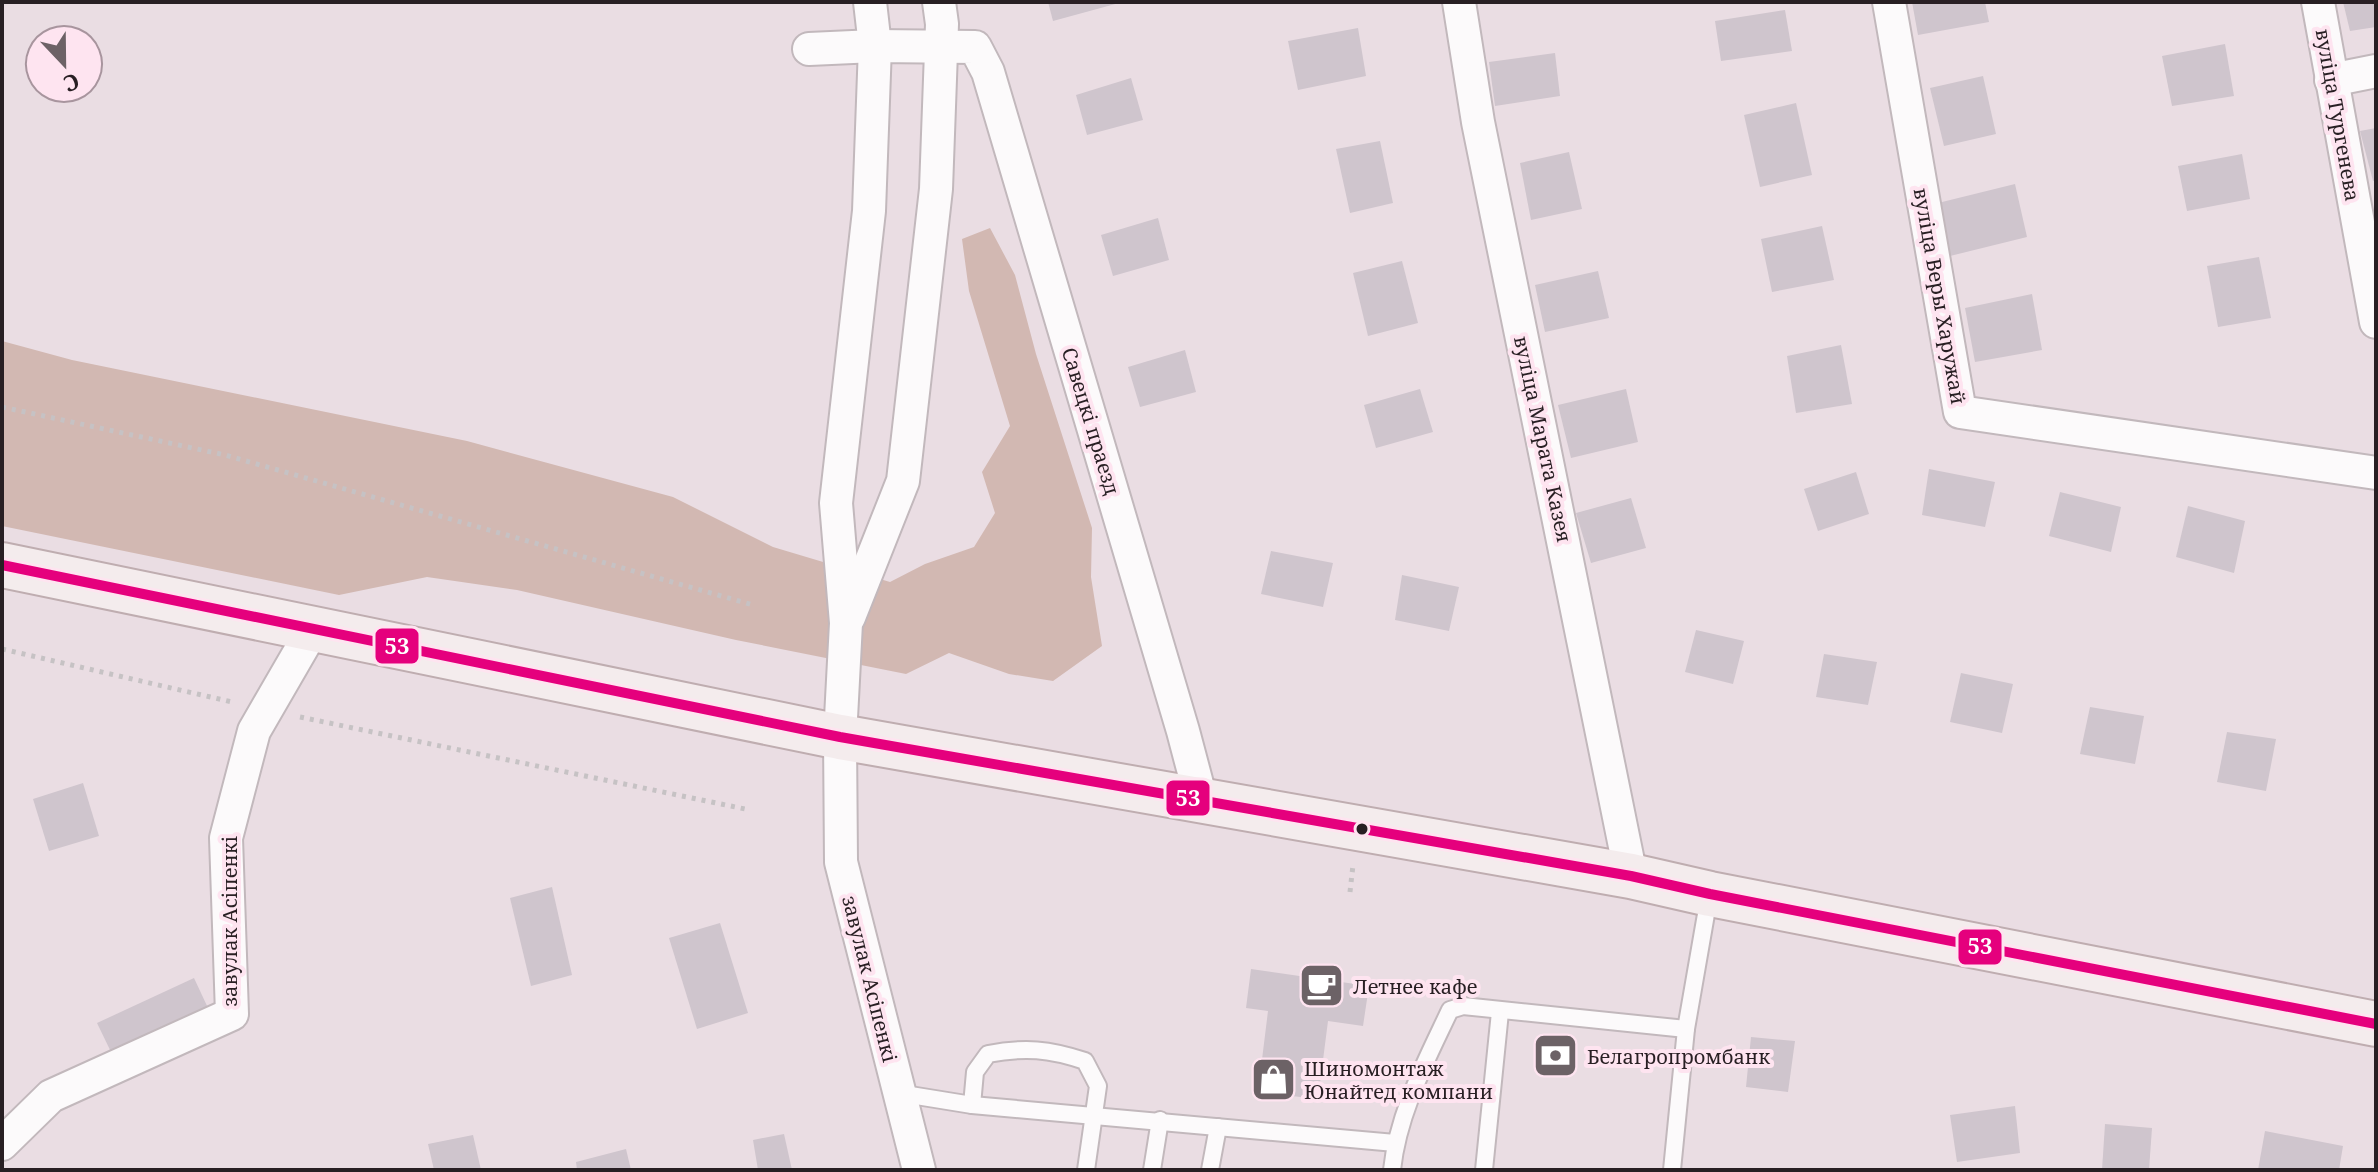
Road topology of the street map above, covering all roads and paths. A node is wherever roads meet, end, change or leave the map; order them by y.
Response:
1 (870, 2) edge
2 (939, 2) edge
3 (1459, 2) edge
4 (1889, 2) edge
5 (2318, 2) edge
6 (875, 46) junction
7 (941, 46) junction
8 (809, 49) dead end
9 (2376, 71) edge
10 (2331, 80) junction
11 (2376, 322) edge
12 (2, 407) edge
13 (2376, 473) edge
14 (2, 565) edge
15 (753, 605) dead end
16 (846, 623) junction
17 (313, 629) junction
18 (2, 649) edge
19 (266, 710) junction
20 (840, 737) junction
21 (1201, 799) junction
22 (750, 810) dead end
23 (1631, 876) junction
24 (1710, 894) junction
25 (1500, 1012) junction
26 (2376, 1024) edge
27 (1686, 1029) junction
28 (898, 1093) junction
29 (972, 1105) junction
30 (1095, 1115) junction
31 (1160, 1120) junction
32 (1218, 1127) junction
33 (1395, 1143) junction
34 (2, 1144) edge
35 (919, 1170) edge
36 (1086, 1170) edge
37 (1152, 1170) edge
38 (1210, 1170) edge
39 (1392, 1170) edge
40 (1484, 1170) edge
41 (1672, 1170) edge

1 - 6 street
2 - 7 street
3 - 23 street, вуліца Марата Казея
4 - 13 street, вуліца Веры Харужай
5 - 10 street, вуліца Тургенева
6 - 7 street
6 - 8 street
6 - 16 street
7 - 16 street
7 - 21 street, Савецкі праезд
9 - 10 street
10 - 11 street, вуліца Тургенева
12 - 15 path
14 - 17 main road
16 - 20 street
17 - 19 street, завулак Асіпенкі
17 - 20 main road
18 - 19 path
19 - 22 path
19 - 34 street, завулак Асіпенкі
20 - 21 main road
20 - 28 street, завулак Асіпенкі
21 - 23 main road
23 - 24 main road
24 - 26 main road
24 - 27 lane
25 - 27 lane
25 - 33 lane
25 - 40 lane
27 - 41 lane
28 - 29 lane
28 - 35 street, завулак Асіпенкі
29 - 30 lane
29 - 30 lane
30 - 31 lane
30 - 36 lane
31 - 32 lane
31 - 37 lane
32 - 33 lane
32 - 38 lane
33 - 39 lane

